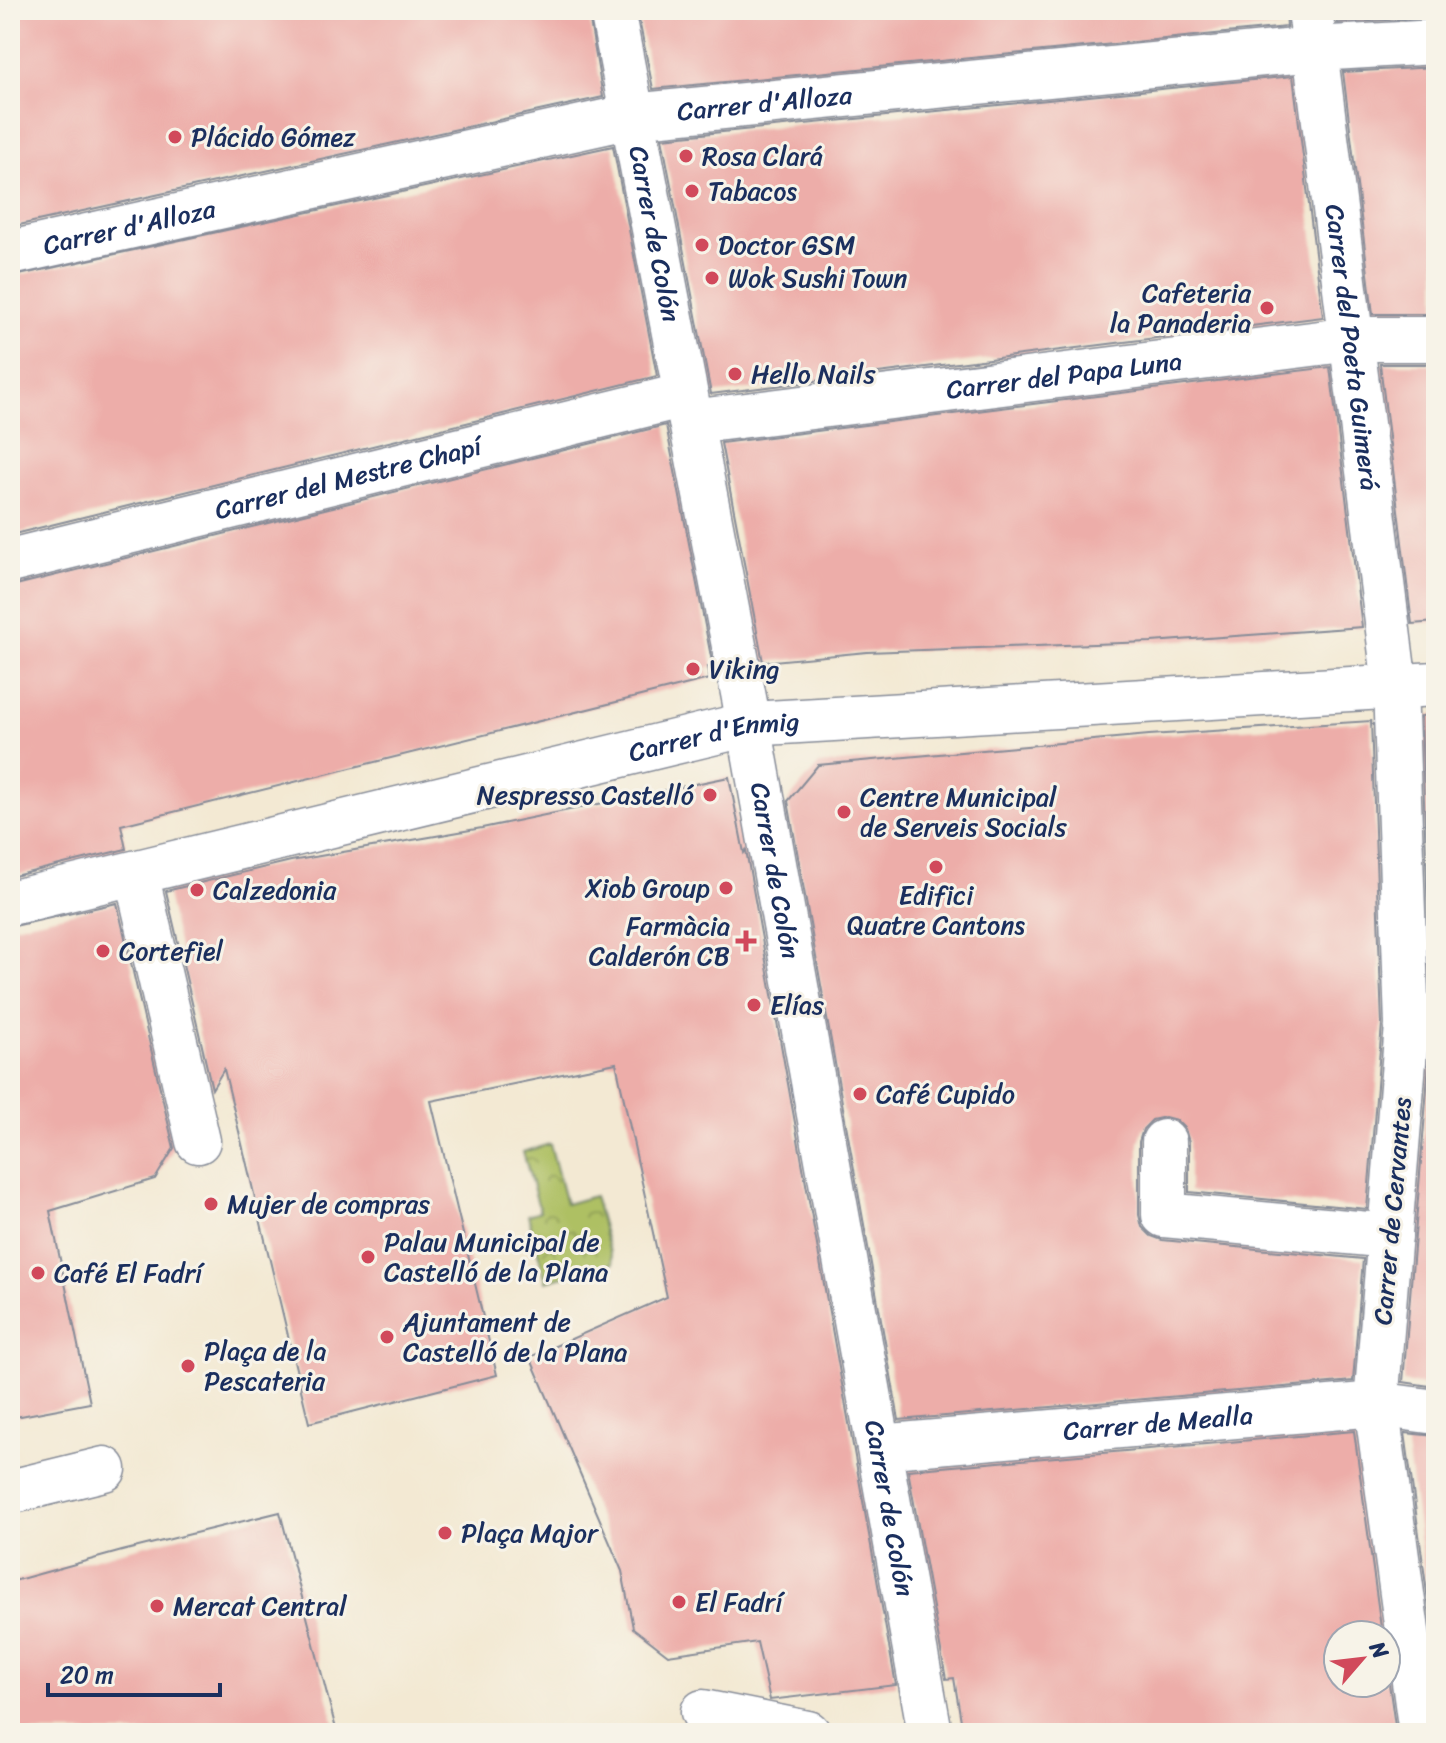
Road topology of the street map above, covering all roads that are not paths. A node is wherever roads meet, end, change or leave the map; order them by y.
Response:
1 (612, 10) edge
2 (1312, 30) edge
3 (1436, 42) edge
4 (632, 116) junction
5 (10, 253) edge
6 (1352, 339) junction
7 (1436, 339) edge
8 (688, 408) junction
9 (10, 561) edge
10 (1416, 685) edge
11 (749, 724) junction
12 (136, 873) junction
13 (10, 903) edge
14 (1422, 1028) edge
15 (198, 1141) dead end
16 (1164, 1142) dead end
17 (1390, 1236) junction
18 (1376, 1404) junction
19 (1436, 1412) edge
20 (879, 1447) junction
21 (104, 1469) dead end
22 (10, 1492) edge
23 (703, 1712) dead end
24 (808, 1733) edge
25 (930, 1733) edge
26 (1421, 1733) edge

1 - 4 street, Carrer de Colón
2 - 3 street, Carrer d'Alloza
2 - 4 street, Carrer d'Alloza
2 - 6 street, Carrer del Poeta Guimerá
4 - 5 street, Carrer d'Alloza
4 - 8 street, Carrer de Colón
6 - 7 street, Carrer del Papa Luna
6 - 8 street, Carrer del Papa Luna
6 - 10 street, Carrer del Poeta Guimerá
8 - 9 street, Carrer del Mestre Chapí
8 - 11 street, Carrer de Colón
10 - 11 street, Carrer d'Enmig
10 - 14 street, Carrer de Cervantes
11 - 12 street, Carrer d'Enmig
11 - 20 street, Carrer de Colón
12 - 13 street, Carrer d'Enmig
12 - 15 street
14 - 17 street, Carrer de Cervantes
16 - 17 street
17 - 18 street, Carrer de Cervantes
18 - 19 street, Carrer de Mealla
18 - 20 street, Carrer de Mealla
18 - 26 street, Carrer de Cervantes
20 - 25 street, Carrer de Colón
21 - 22 street
23 - 24 street

